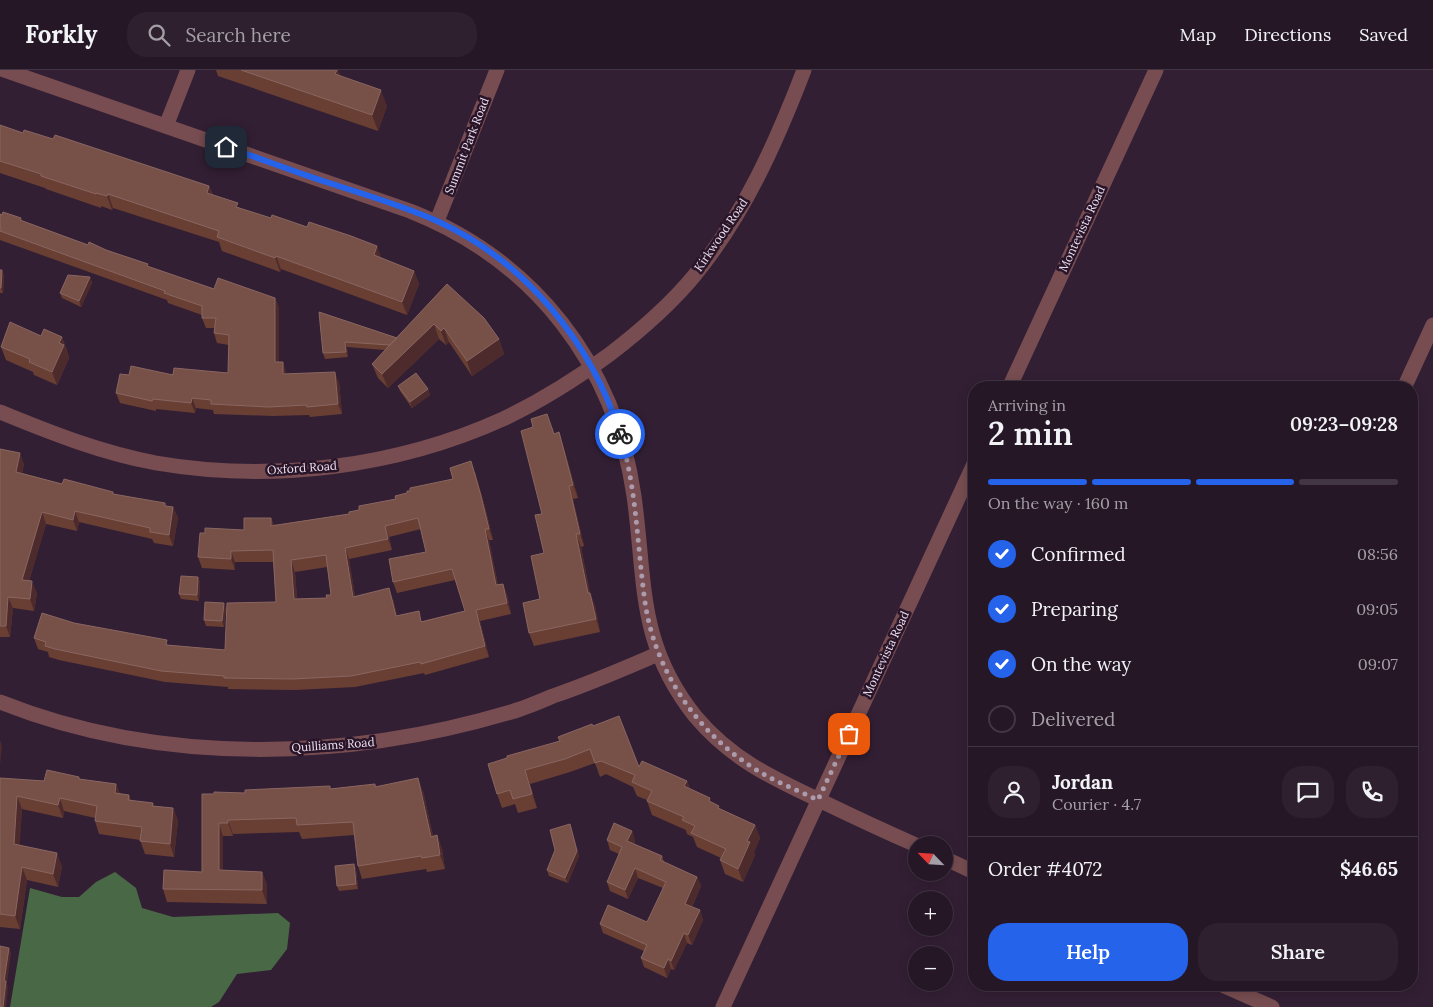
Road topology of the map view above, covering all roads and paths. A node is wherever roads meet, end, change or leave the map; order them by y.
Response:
1 (4, 70) edge
2 (188, 70) edge
3 (497, 70) edge
4 (804, 70) edge
5 (1156, 70) edge
6 (166, 126) junction
7 (437, 221) junction
8 (1433, 325) edge
9 (592, 367) junction
10 (1012, 381) edge
11 (1407, 381) edge
12 (0, 412) edge
13 (968, 477) edge
14 (658, 654) junction
15 (0, 702) edge
16 (818, 800) junction
17 (908, 842) edge
18 (953, 862) edge
19 (968, 869) edge
20 (1236, 991) edge
21 (723, 1007) edge
22 (1272, 1007) edge

1 - 6 street
2 - 6 street
3 - 7 street, Summit Park Road
4 - 9 street, Kirkwood Road
5 - 10 street, Montevista Road
6 - 7 street
7 - 9 street
8 - 11 street
9 - 12 street, Oxford Road
9 - 14 street
13 - 16 street, Montevista Road
14 - 15 street, Quilliams Road
14 - 16 street
16 - 17 street
16 - 21 street, Montevista Road
18 - 19 street
20 - 22 street

